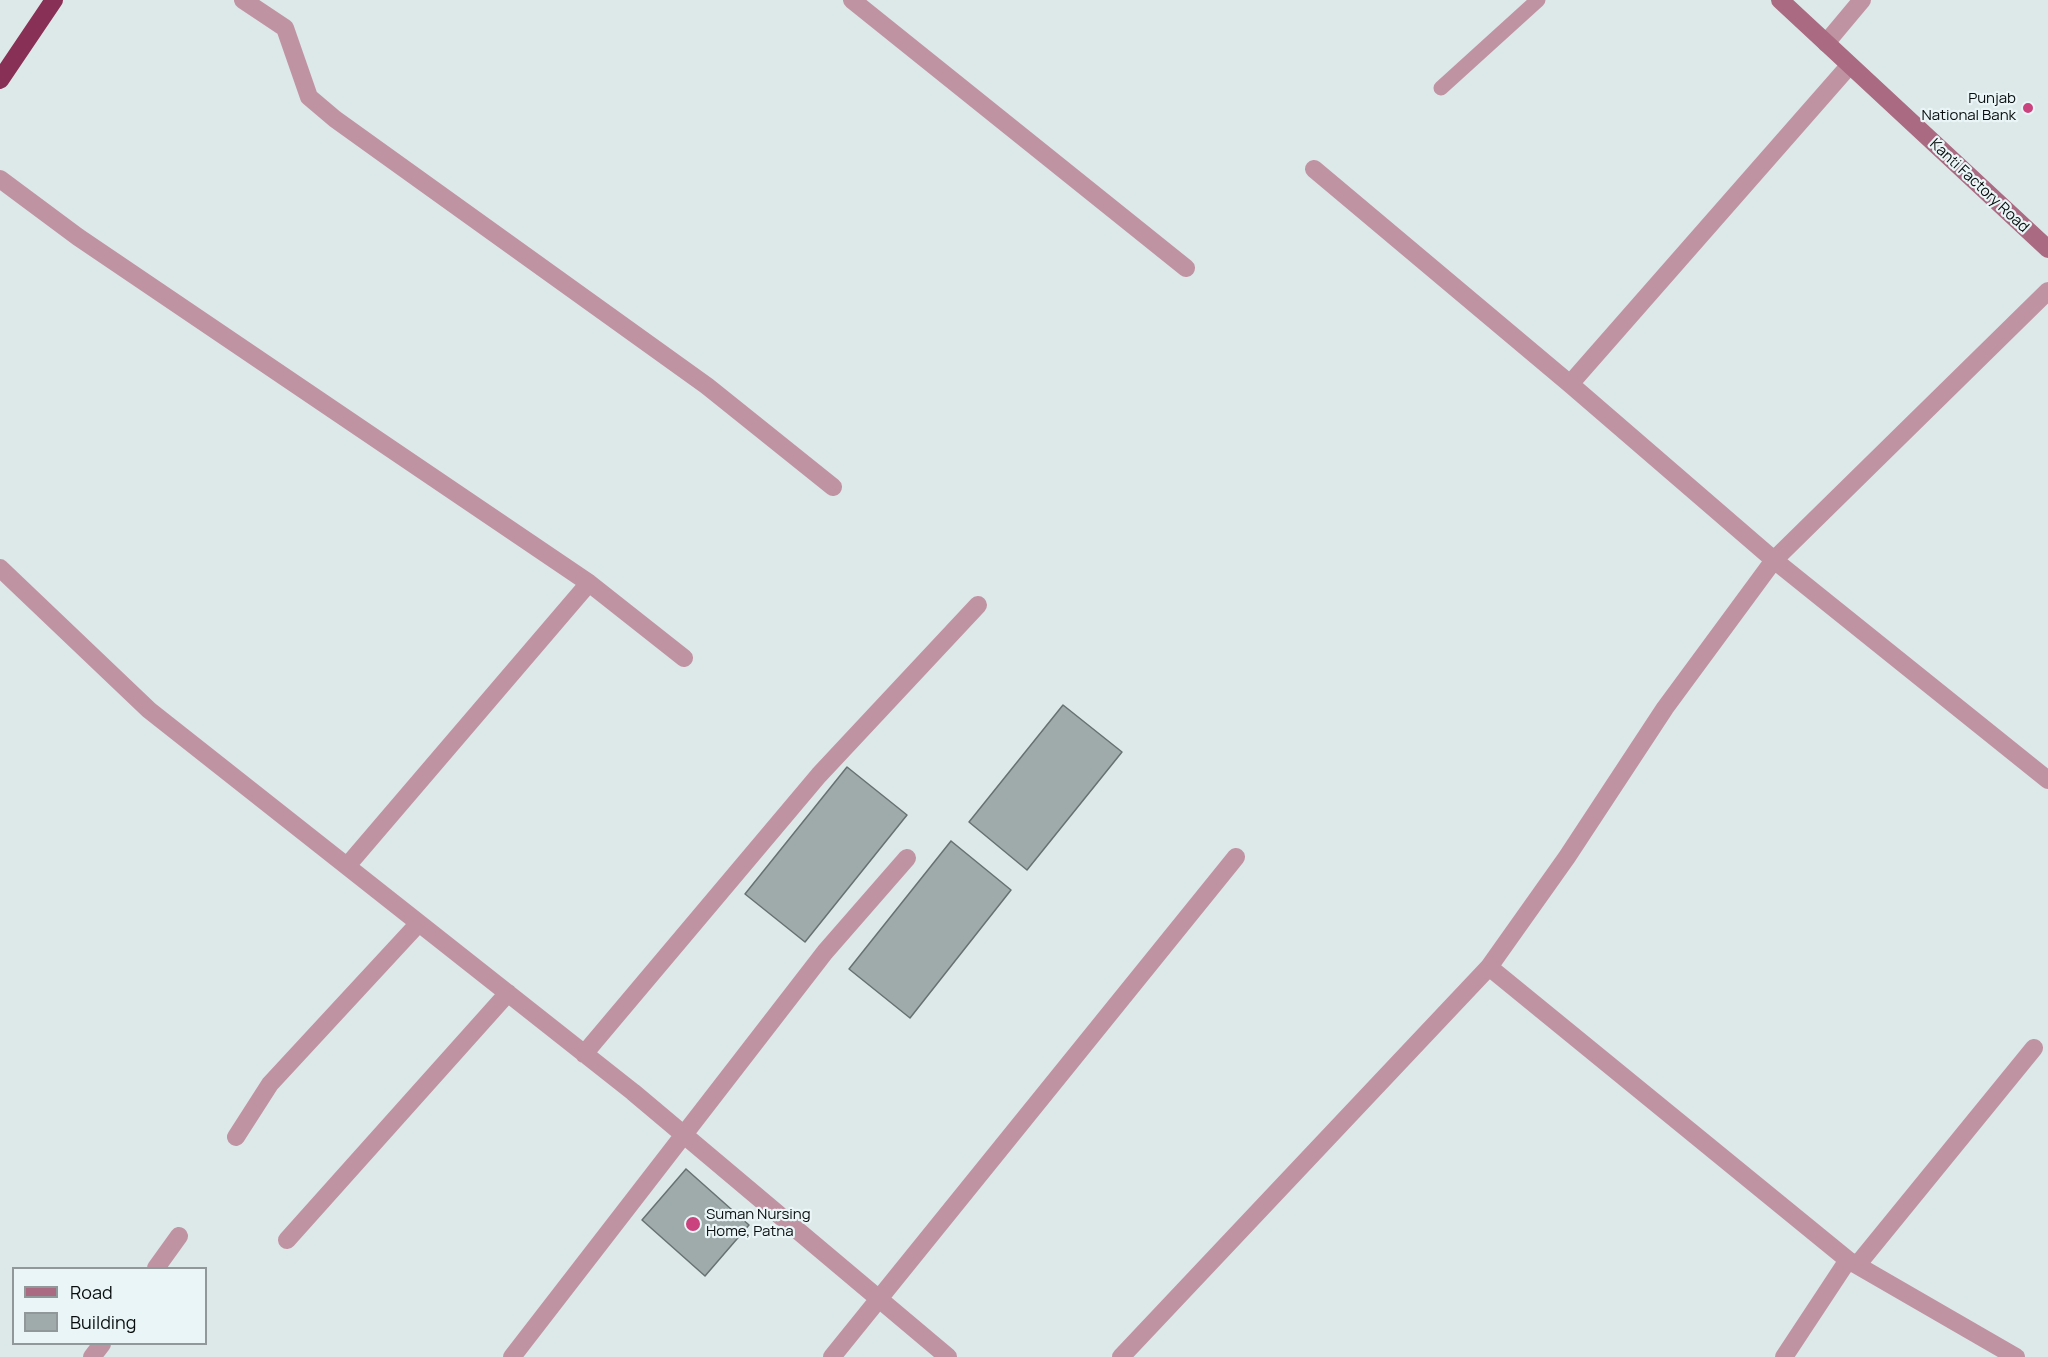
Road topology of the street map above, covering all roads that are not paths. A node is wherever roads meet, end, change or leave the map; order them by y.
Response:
1 (54, 0) edge
2 (243, 0) edge
3 (852, 0) edge
4 (1538, 0) edge
5 (1780, 0) edge
6 (1862, 0) edge
7 (1826, 44) junction
8 (1849, 66) junction
9 (0, 80) edge
10 (1441, 88) dead end
11 (1314, 169) dead end
12 (0, 179) edge
13 (2048, 249) edge
14 (1186, 268) dead end
15 (2048, 291) edge
16 (1570, 384) junction
17 (832, 487) dead end
18 (1774, 560) junction
19 (0, 568) edge
20 (589, 583) junction
21 (978, 605) dead end
22 (684, 658) dead end
23 (2048, 780) edge
24 (1236, 857) dead end
25 (907, 858) dead end
26 (347, 866) junction
27 (419, 924) junction
28 (1488, 967) junction
29 (508, 993) junction
30 (2034, 1048) dead end
31 (584, 1054) junction
32 (683, 1134) junction
33 (236, 1137) dead end
34 (179, 1236) dead end
35 (286, 1240) dead end
36 (1853, 1262) junction
37 (157, 1267) edge
38 (878, 1298) junction
39 (101, 1345) edge
40 (92, 1357) edge
41 (512, 1357) edge
42 (832, 1357) edge
43 (948, 1357) edge
44 (1120, 1357) edge
45 (1784, 1357) edge
46 (2016, 1357) edge

1 - 9 highway
2 - 17 street
3 - 14 street
4 - 10 lane
5 - 7 street, Kanti Factory Road
6 - 7 street
7 - 8 street, Kanti Factory Road
8 - 13 street, Kanti Factory Road
8 - 16 street
11 - 16 street
12 - 20 street
15 - 18 street
16 - 18 street
18 - 23 street
18 - 28 street
19 - 26 street
20 - 22 street
20 - 26 street
21 - 31 street
24 - 38 street
25 - 32 street
26 - 27 street
27 - 29 street
27 - 33 street
28 - 36 street
28 - 44 street
29 - 31 street
29 - 35 street
30 - 36 street
31 - 32 street
32 - 38 street
32 - 41 street
34 - 37 street
36 - 45 street
36 - 46 street
38 - 42 street
38 - 43 street
39 - 40 street

